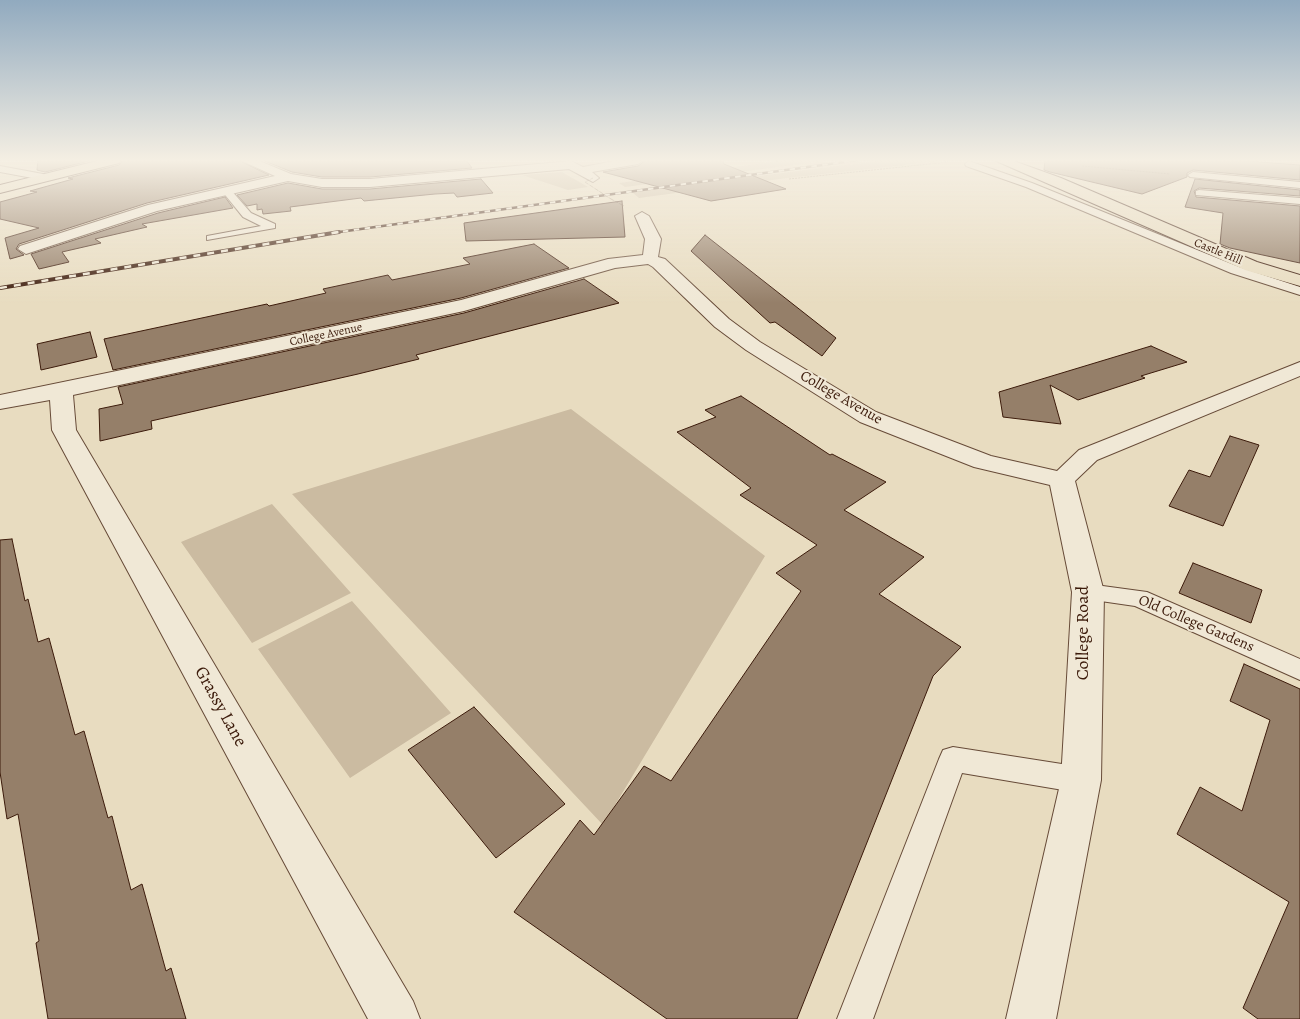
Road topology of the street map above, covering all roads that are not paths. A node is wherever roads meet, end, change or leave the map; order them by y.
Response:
1 (155, 208) edge
2 (241, 208) edge
3 (1083, 208) edge
4 (1117, 208) edge
5 (1271, 208) edge
6 (1300, 212) edge
7 (642, 216) dead end
8 (211, 238) dead end
9 (26, 249) dead end
10 (650, 260) junction
11 (1300, 281) edge
12 (1300, 291) edge
13 (1300, 368) edge
14 (61, 391) junction
15 (0, 402) edge
16 (1062, 480) junction
17 (1088, 592) junction
18 (1300, 670) edge
19 (1080, 780) junction
20 (395, 1019) edge
21 (855, 1019) edge
22 (1031, 1019) edge

1 - 9 street
2 - 8 lane
3 - 12 lane
4 - 11 main road, Castle Hill
5 - 6 lane
7 - 10 street
10 - 14 street, College Avenue
10 - 16 street, College Avenue
13 - 16 street
14 - 15 street, College Avenue
14 - 20 street, Grassy Lane
16 - 17 street, College Road
17 - 18 lane, Old College Gardens
17 - 19 street, College Road
19 - 21 lane
19 - 22 street, College Road

